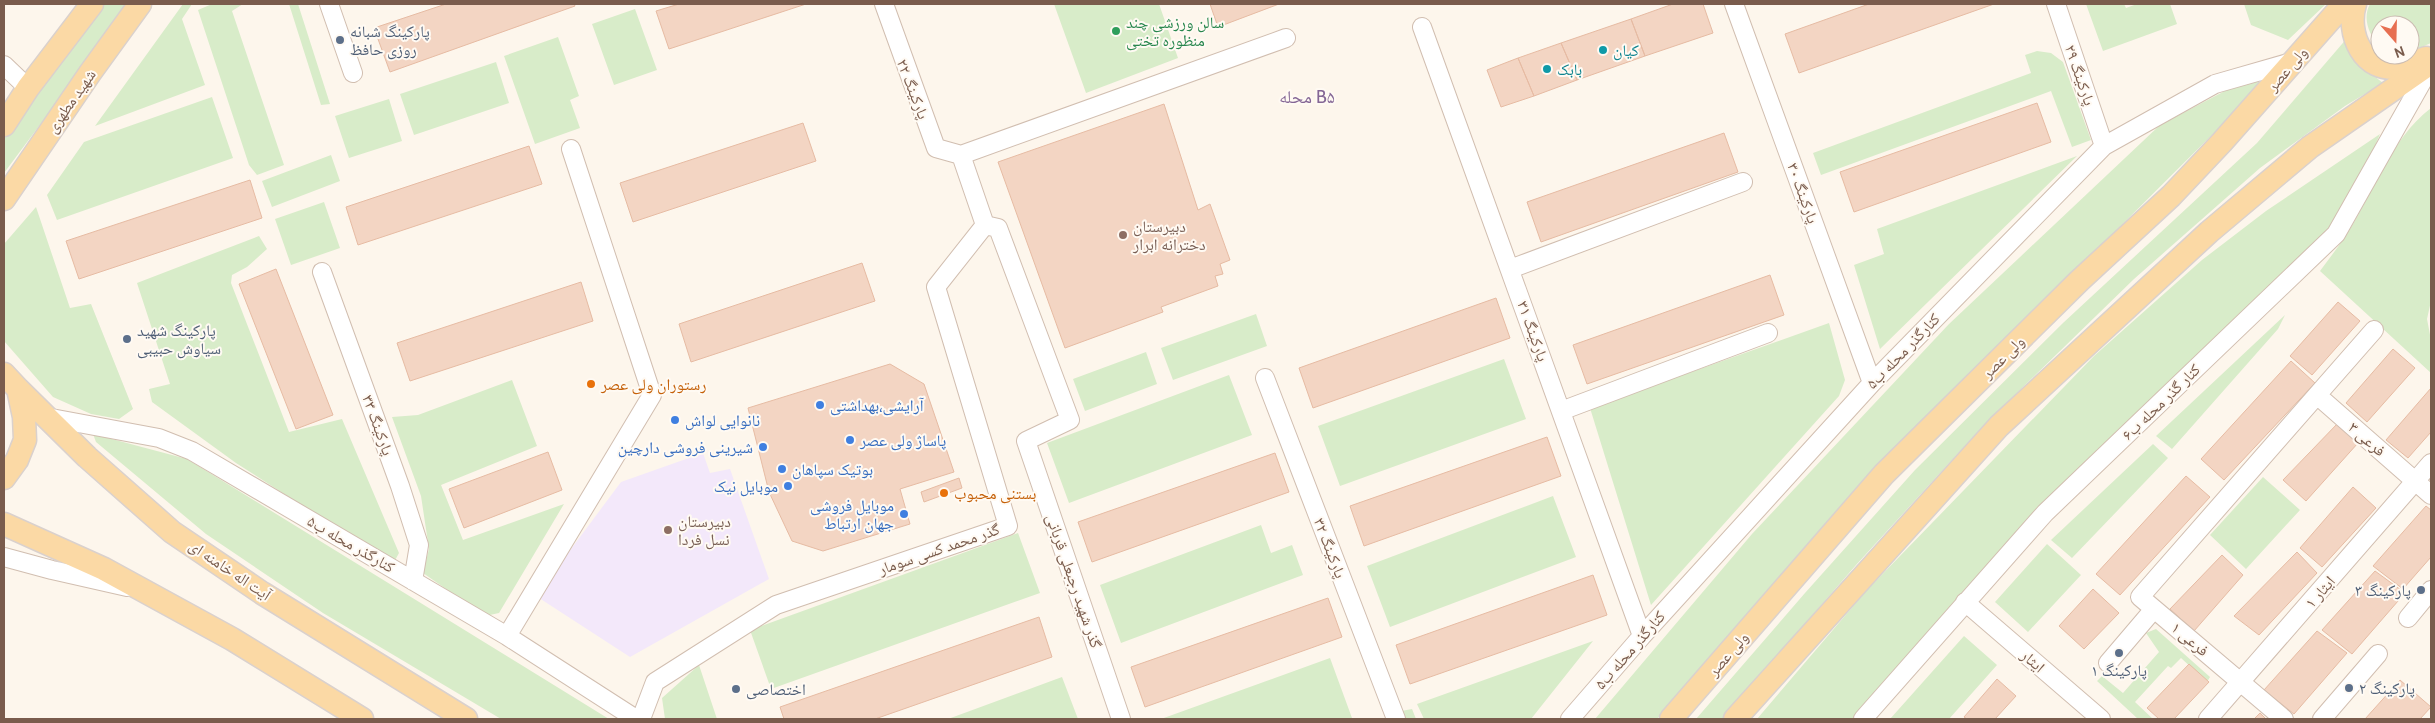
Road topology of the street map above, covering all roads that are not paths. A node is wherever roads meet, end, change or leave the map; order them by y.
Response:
1 (92, 4) edge
2 (140, 4) edge
3 (330, 4) edge
4 (884, 4) edge
5 (1734, 4) edge
6 (2056, 4) edge
7 (2344, 4) edge
8 (2355, 4) edge
9 (1422, 27) dead end
10 (1286, 38) dead end
11 (2431, 56) edge
12 (2295, 61) junction
13 (2431, 64) edge
14 (4, 65) edge
15 (353, 73) dead end
16 (28, 88) junction
17 (4, 125) edge
18 (2104, 146) junction
19 (571, 149) dead end
20 (961, 155) junction
21 (1743, 182) dead end
22 (4, 199) edge
23 (985, 225) junction
24 (1510, 269) junction
25 (322, 272) dead end
26 (2374, 330) dead end
27 (1768, 333) dead end
28 (1265, 378) dead end
29 (11, 381) edge
30 (1872, 383) junction
31 (2318, 396) junction
32 (1561, 411) junction
33 (46, 417) junction
34 (2431, 464) edge
35 (4, 478) edge
36 (2416, 482) junction
37 (2431, 495) edge
38 (4, 524) edge
39 (4, 557) edge
40 (413, 580) junction
41 (143, 590) junction
42 (2431, 590) edge
43 (1965, 602) junction
44 (2154, 609) junction
45 (2408, 618) dead end
46 (507, 636) junction
47 (1642, 636) junction
48 (2378, 654) dead end
49 (2108, 663) dead end
50 (2241, 682) junction
51 (362, 719) edge
52 (466, 719) edge
53 (636, 719) edge
54 (641, 719) edge
55 (1122, 719) edge
56 (1396, 719) edge
57 (1570, 719) edge
58 (1671, 719) edge
59 (1736, 719) edge
60 (1863, 719) edge
61 (2101, 719) edge
62 (2208, 719) edge
63 (2284, 719) edge
64 (2322, 719) edge

1 - 16 main road
2 - 22 main road, شهید مطهری
3 - 15 street
4 - 20 street, پارکینگ ۲۲
5 - 30 street, پارکینگ ۳۰
6 - 18 street, پارکینگ ۲۹
7 - 12 main road, ولی عصر
8 - 11 main road
9 - 24 street, پارکینگ ۳۱
10 - 20 street
12 - 18 street, کنارگذر محله ب۵
12 - 58 main road, ولی عصر
13 - 43 street, کنار گذر محله ب۶
13 - 59 main road
14 - 16 street
16 - 17 main road
18 - 30 street, کنارگذر محله ب۵
19 - 46 street
20 - 23 street
21 - 24 street
23 - 54 street, گذر محمد کسی سومار
23 - 55 street, گذر شهید رجبعلی قربانی
24 - 32 street, پارکینگ ۳۱
25 - 40 street, پارکینگ ۳۳
26 - 31 street
27 - 32 street
28 - 56 street, پارکینگ ۳۲
29 - 33 main road, آیت اله خامنه ای
29 - 35 main road
30 - 47 street, کنارگذر محله ب۵
31 - 36 street, فرعی ۳
31 - 44 street, فرعی ۱
32 - 47 street, پارکینگ ۳۱
33 - 40 street, کنارگذر محله ب۵
33 - 52 main road, آیت اله خامنه ای
34 - 36 street, ایثار ۱
36 - 37 street, فرعی ۳
36 - 50 street, ایثار ۱
38 - 41 main road
39 - 41 street
40 - 46 street, کنارگذر محله ب۵
41 - 51 main road
42 - 45 street
43 - 60 street, کنار گذر محله ب۶
43 - 61 street, ایثار
44 - 49 street
44 - 50 street, فرعی ۱
46 - 53 street, کنارگذر محله ب۵
47 - 57 street, کنارگذر محله ب۵
48 - 64 street
50 - 62 street, ایثار ۱
50 - 63 street, فرعی ۱

